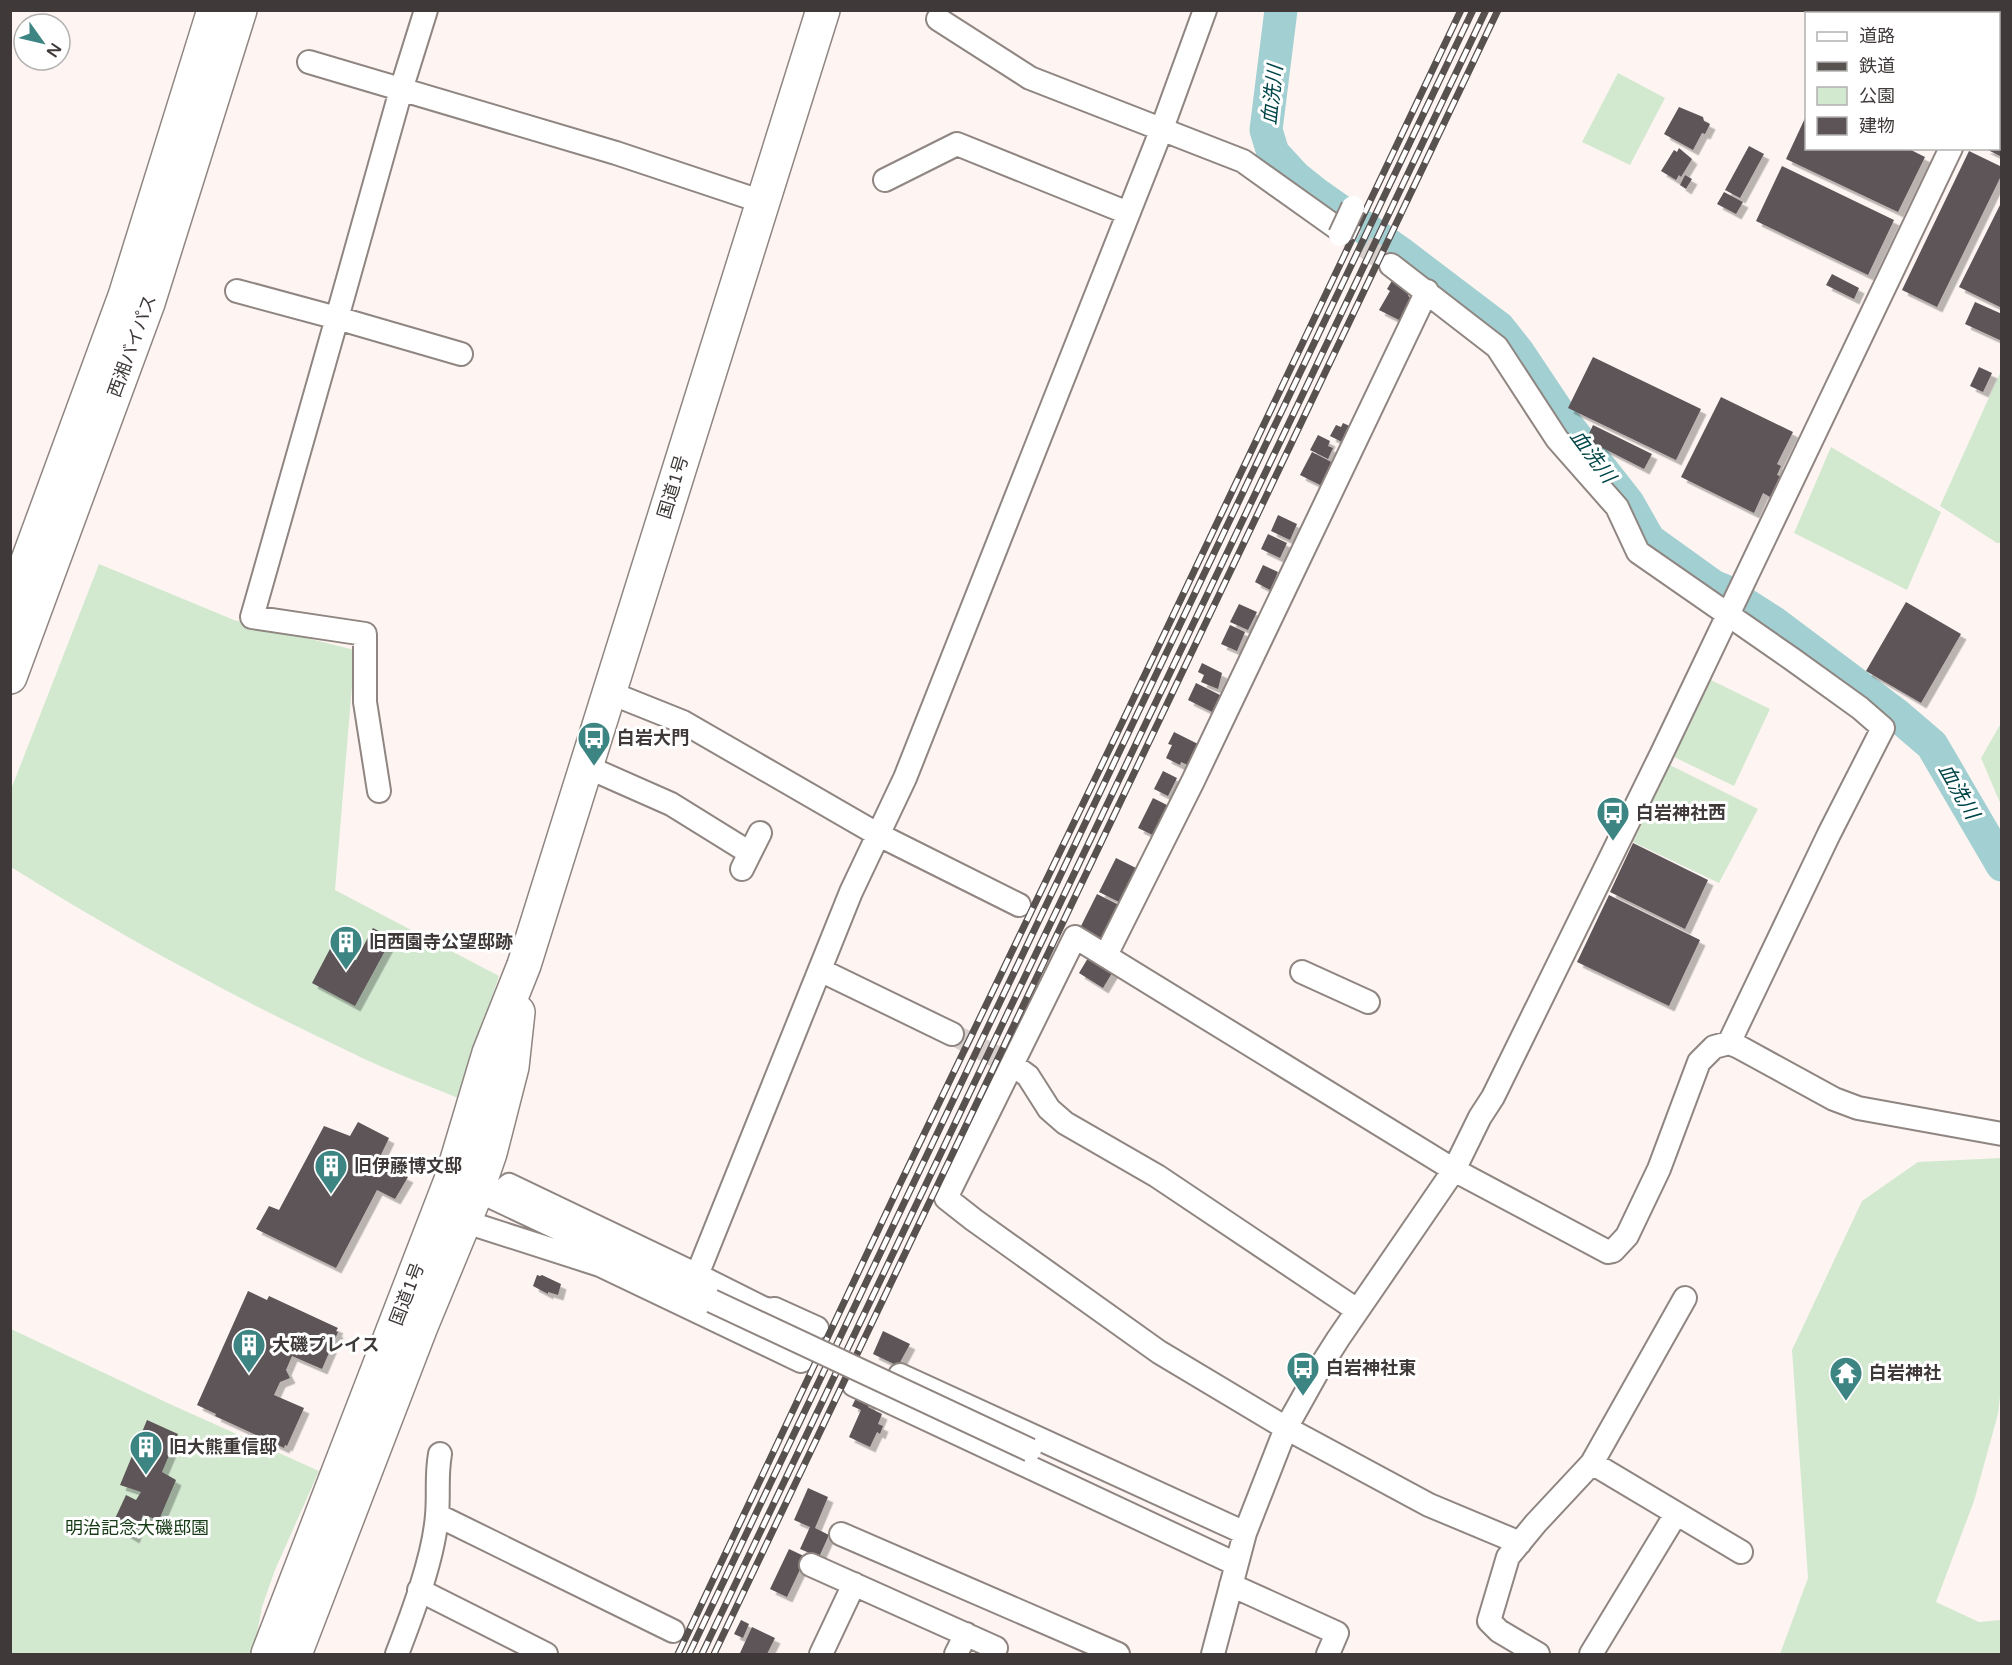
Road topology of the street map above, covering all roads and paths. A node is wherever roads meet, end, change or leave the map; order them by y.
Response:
1 (214, 10) edge
2 (240, 10) edge
3 (426, 10) edge
4 (823, 10) edge
5 (1205, 10) edge
6 (938, 19) dead end
7 (309, 62) dead end
8 (401, 90) junction
9 (1161, 131) junction
10 (1950, 150) edge
11 (885, 180) dead end
12 (763, 202) junction
13 (1353, 207) dead end
14 (1128, 213) junction
15 (1391, 265) tunnel mouth
16 (237, 291) dead end
17 (1427, 291) junction
18 (337, 318) junction
19 (461, 354) dead end
20 (1733, 604) junction
21 (10, 609) edge
22 (10, 677) edge
23 (608, 692) junction
24 (585, 766) junction
25 (380, 791) dead end
26 (878, 834) junction
27 (751, 852) dead end
28 (1019, 905) dead end
29 (1106, 955) junction
30 (820, 970) junction
31 (1302, 972) dead end
32 (1368, 1002) dead end
33 (952, 1035) tunnel mouth
34 (1729, 1043) junction
35 (1014, 1065) tunnel mouth
36 (2001, 1134) edge
37 (1454, 1170) junction
38 (474, 1190) junction
39 (463, 1221) junction
40 (697, 1275) junction
41 (1685, 1298) dead end
42 (1357, 1310) junction
43 (817, 1328) dead end
44 (801, 1361) dead end
45 (900, 1375) dead end
46 (854, 1385) dead end
47 (930, 1388) junction
48 (908, 1410) junction
49 (1286, 1428) junction
50 (440, 1454) dead end
51 (1592, 1463) junction
52 (437, 1515) junction
53 (1676, 1515) junction
54 (841, 1534) dead end
55 (1520, 1543) junction
56 (1741, 1552) dead end
57 (1238, 1558) junction
58 (811, 1565) dead end
59 (854, 1584) junction
60 (419, 1590) junction
61 (673, 1631) dead end
62 (966, 1634) junction
63 (996, 1648) dead end
64 (268, 1654) edge
65 (295, 1654) edge
66 (397, 1654) edge
67 (546, 1654) edge
68 (821, 1654) edge
69 (956, 1654) edge
70 (1118, 1654) edge
71 (1213, 1654) edge
72 (1328, 1654) edge
73 (1538, 1654) edge
74 (1591, 1654) edge

1 - 21 highway, 西湘バイパス
2 - 22 highway, 西湘バイパス
3 - 8 street
4 - 12 highway, 国道1号
5 - 9 street
6 - 9 street
7 - 8 street
8 - 12 street
8 - 18 street
9 - 13 street, bridge
9 - 14 street
10 - 20 street
11 - 14 street
12 - 23 highway, 国道1号
14 - 26 street
15 - 17 street
16 - 18 street
17 - 20 street
17 - 29 street
18 - 19 street
18 - 25 street
20 - 34 street
20 - 37 street
23 - 24 highway, 国道1号
23 - 26 street
24 - 27 street
24 - 38 highway, 国道1号
26 - 28 street
26 - 30 street
29 - 37 street
29 - 49 street
30 - 33 street
30 - 40 street
31 - 32 street
34 - 36 street
34 - 37 street
35 - 42 street
37 - 42 street
38 - 39 highway, 国道1号
38 - 40 street
38 - 57 street, bridge
38 - 64 highway, 国道1号
39 - 44 street
39 - 65 highway, 国道1号
40 - 43 street
41 - 51 street
42 - 49 street
45 - 47 street
46 - 48 street
47 - 48 street
47 - 57 street
48 - 57 street
49 - 55 street
49 - 57 street
50 - 52 street
51 - 53 street
51 - 55 street
52 - 60 street
52 - 61 street
53 - 56 street
53 - 74 street
54 - 70 street
55 - 73 street
57 - 71 street
57 - 72 street
58 - 59 street
59 - 62 street
59 - 68 street
60 - 66 street
60 - 67 street
62 - 63 street
62 - 69 street

